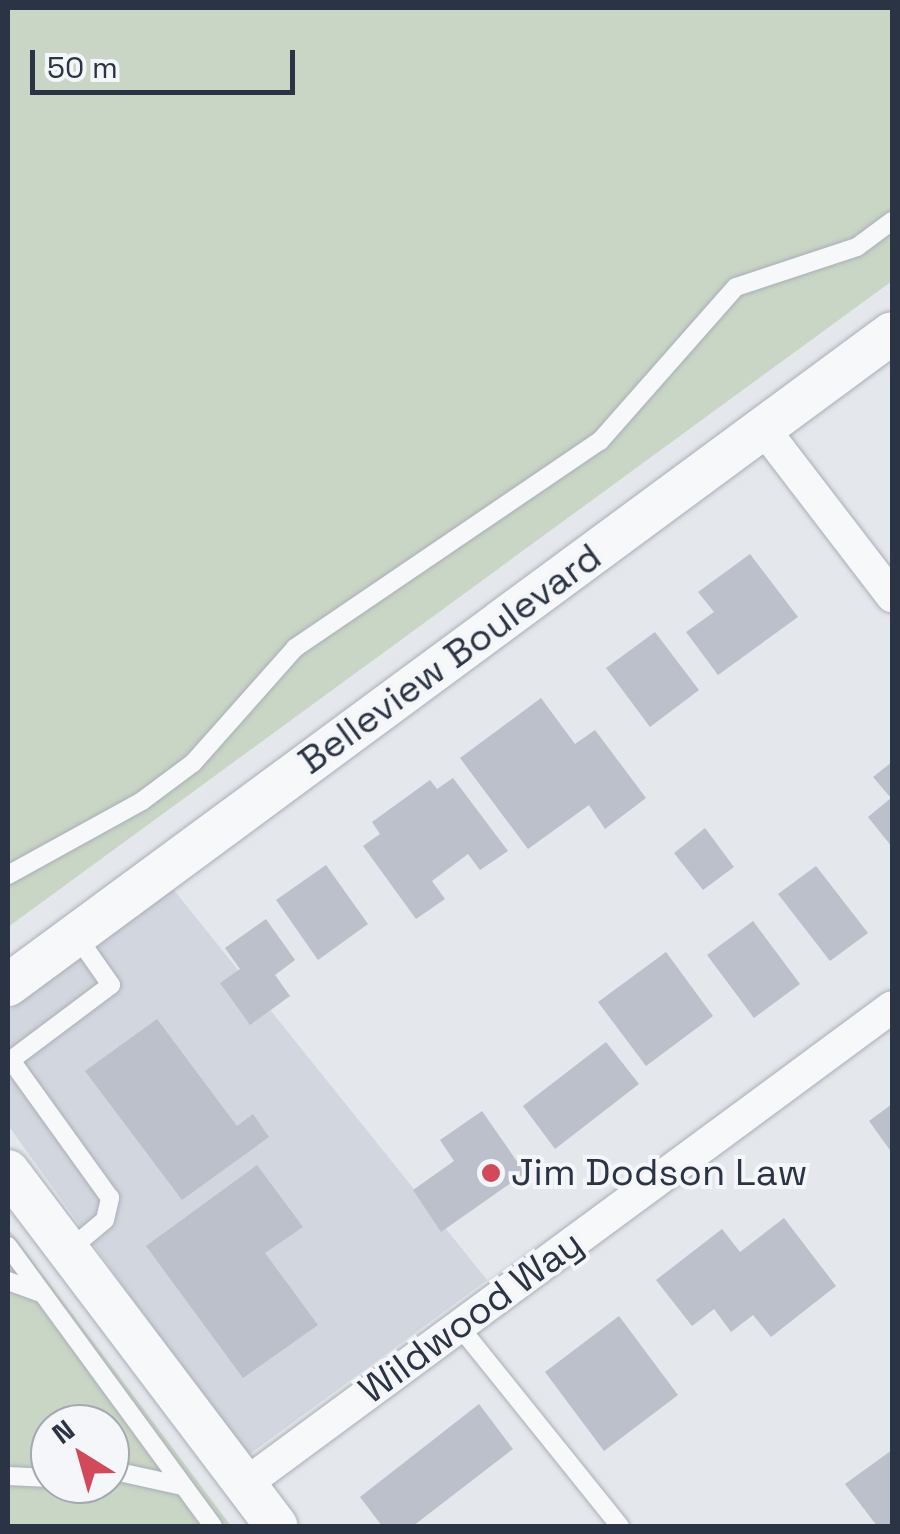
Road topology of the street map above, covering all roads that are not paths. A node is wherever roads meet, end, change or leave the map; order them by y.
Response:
1 (892, 221) edge
2 (892, 333) edge
3 (763, 428) junction
4 (892, 596) edge
5 (8, 874) edge
6 (76, 935) junction
7 (8, 985) edge
8 (892, 1008) edge
9 (8, 1171) edge
10 (8, 1246) edge
11 (68, 1251) junction
12 (8, 1281) edge
13 (42, 1293) junction
14 (460, 1326) junction
15 (130, 1474) edge
16 (244, 1484) junction
17 (183, 1486) junction
18 (213, 1526) edge
19 (276, 1526) edge
20 (620, 1526) edge

1 - 5 lane
2 - 3 street, Belleview Boulevard
3 - 4 street
3 - 6 street, Belleview Boulevard
6 - 7 street, Belleview Boulevard
6 - 11 lane
8 - 14 street, Wildwood Way
9 - 11 street
10 - 13 lane
11 - 16 street
12 - 13 lane
13 - 17 lane
14 - 16 street, Wildwood Way
14 - 20 lane
15 - 17 lane
16 - 19 street
17 - 18 lane

